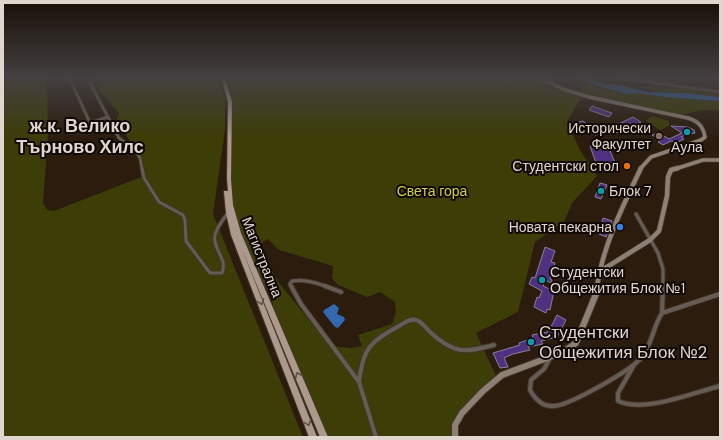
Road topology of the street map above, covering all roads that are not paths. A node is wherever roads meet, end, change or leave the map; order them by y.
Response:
1 (78, 98) edge
2 (98, 98) edge
3 (227, 98) edge
4 (229, 98) edge
5 (590, 98) edge
6 (108, 117) junction
7 (720, 160) edge
8 (228, 213) junction
9 (636, 214) dead end
10 (650, 240) junction
11 (599, 272) junction
12 (341, 292) dead end
13 (720, 294) edge
14 (662, 314) junction
15 (494, 345) dead end
16 (550, 357) junction
17 (635, 365) junction
18 (359, 382) junction
19 (720, 386) edge
20 (313, 437) edge
21 (324, 437) edge
22 (376, 437) edge
23 (455, 437) edge

1 - 6 street
2 - 6 street
3 - 8 main road, Магистрална
21 -> 4 main road, Магистрална
5 - 11 street
6 - 8 street
7 - 10 street
8 -> 20 main road, Магистрална
9 - 10 street
10 - 11 street
10 - 14 street
11 - 16 street
12 - 18 street
13 - 14 street
14 - 17 street
15 - 18 street
16 - 17 street
16 - 23 street
17 - 19 street
18 - 22 street

